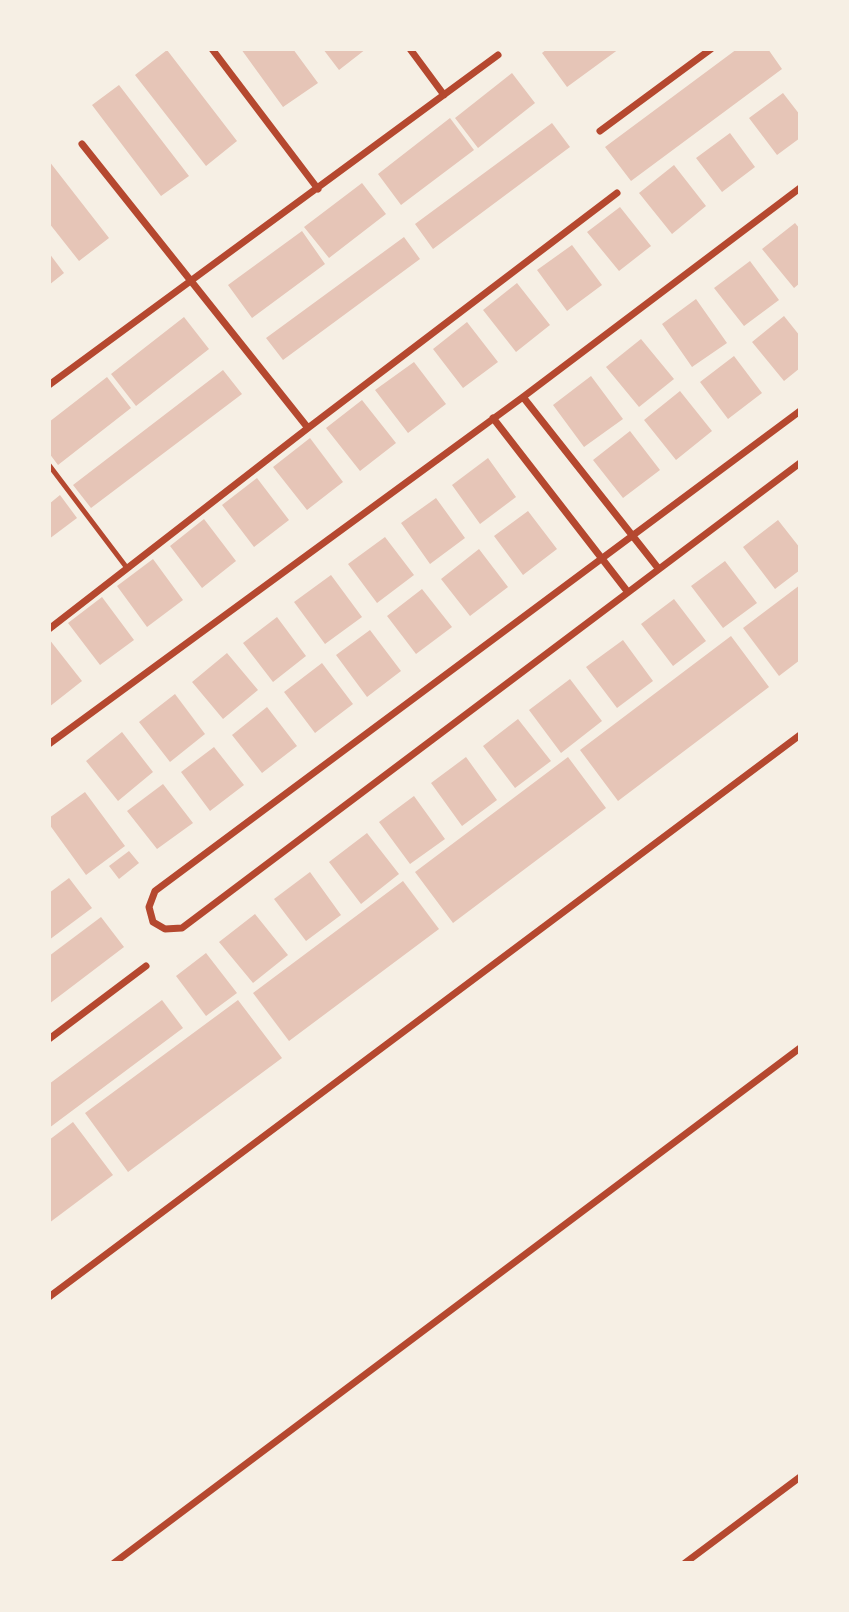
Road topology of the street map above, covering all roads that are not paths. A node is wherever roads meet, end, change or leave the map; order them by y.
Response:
1 (212, 49) edge
2 (410, 49) edge
3 (711, 49) edge
4 (498, 55) dead end
5 (444, 95) junction
6 (600, 131) dead end
7 (82, 144) dead end
8 (800, 188) edge
9 (318, 189) junction
10 (617, 193) dead end
11 (192, 281) junction
12 (49, 371) edge
13 (52, 383) edge
14 (523, 397) junction
15 (800, 411) edge
16 (493, 418) junction
17 (308, 428) junction
18 (800, 463) edge
19 (49, 465) edge
20 (632, 537) junction
21 (602, 560) junction
22 (127, 568) junction
23 (658, 568) junction
24 (627, 591) junction
25 (49, 629) edge
26 (800, 735) edge
27 (49, 744) edge
28 (146, 966) dead end
29 (49, 1039) edge
30 (800, 1048) edge
31 (49, 1297) edge
32 (800, 1477) edge
33 (114, 1563) edge
34 (685, 1563) edge

1 - 9 street
2 - 5 street
3 - 6 street
4 - 5 street
5 - 9 street
7 - 11 street
8 - 14 street
9 - 11 street
10 - 17 street
11 - 13 street
11 - 17 street
12 - 13 street
14 - 16 street
14 - 20 street
15 - 20 street
16 - 21 street
16 - 27 street
17 - 22 street
18 - 23 street
19 - 22 lane
20 - 21 street
20 - 23 street
21 - 24 street
21 - 24 street
22 - 25 street
23 - 24 street
26 - 31 street
28 - 29 street
30 - 33 street
32 - 34 street

